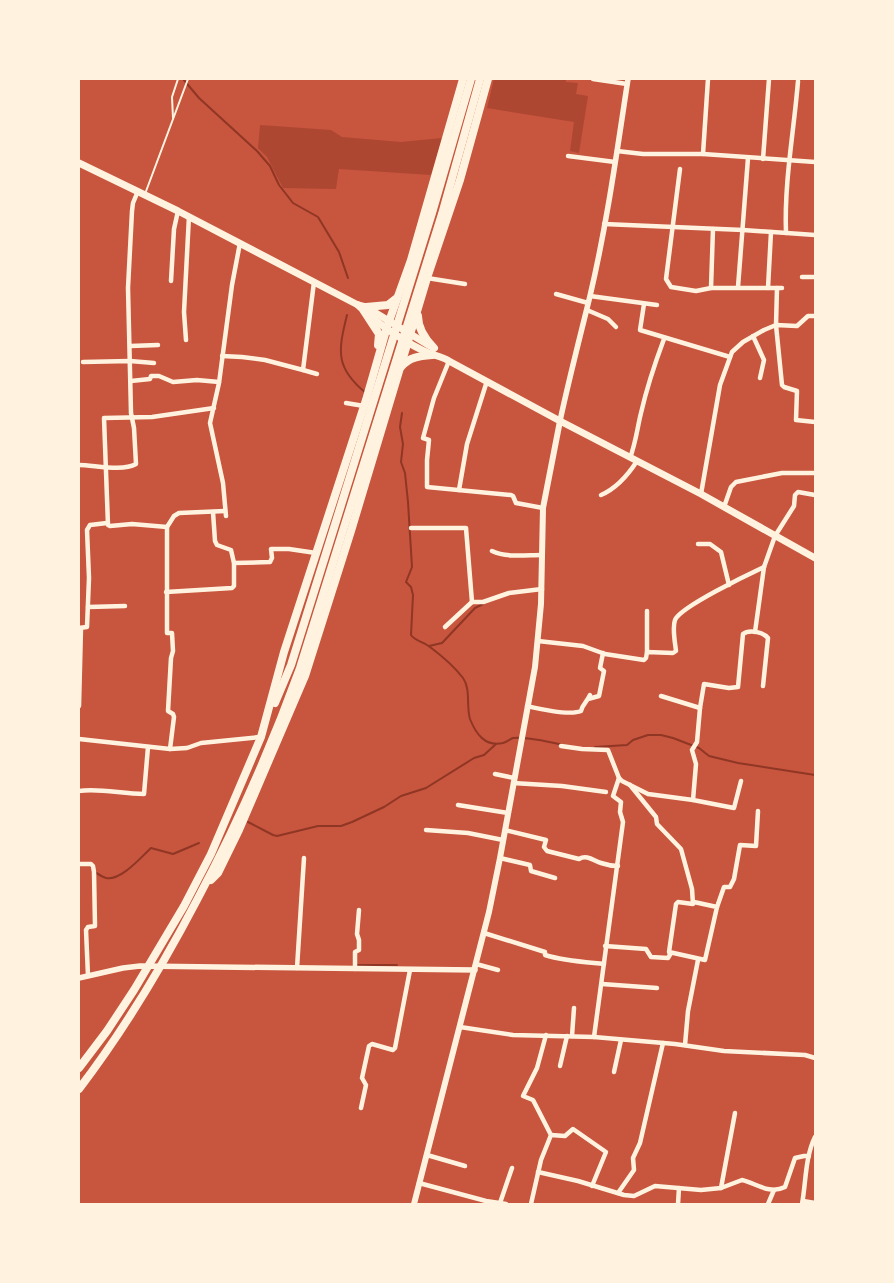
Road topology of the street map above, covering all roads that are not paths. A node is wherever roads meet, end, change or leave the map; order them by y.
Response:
1 (178, 79) edge
2 (188, 79) edge
3 (462, 79) edge
4 (471, 79) edge
5 (480, 79) edge
6 (488, 79) edge
7 (592, 79) edge
8 (708, 79) edge
9 (770, 79) edge
10 (628, 81) edge
11 (798, 81) dead end
12 (173, 120) junction
13 (617, 151) junction
14 (703, 154) junction
15 (568, 156) dead end
16 (748, 158) junction
17 (763, 159) junction
18 (788, 160) junction
19 (615, 162) junction
20 (815, 162) edge
21 (79, 163) edge
22 (680, 168) dead end
23 (141, 193) junction
24 (178, 211) junction
25 (189, 216) junction
26 (604, 224) junction
27 (673, 227) junction
28 (421, 228) junction
29 (713, 229) junction
30 (743, 230) junction
31 (771, 232) junction
32 (786, 233) junction
33 (815, 235) edge
34 (442, 236) junction
35 (240, 243) junction
36 (802, 277) dead end
37 (815, 277) edge
38 (428, 278) junction
39 (171, 282) dead end
40 (314, 282) junction
41 (465, 284) dead end
42 (738, 287) junction
43 (711, 288) junction
44 (768, 288) junction
45 (556, 294) dead end
46 (399, 296) junction
47 (590, 296) junction
48 (588, 303) junction
49 (644, 304) junction
50 (656, 305) dead end
51 (420, 306) junction
52 (363, 308) junction
53 (587, 310) junction
54 (815, 316) edge
55 (388, 324) junction
56 (776, 325) junction
57 (616, 327) dead end
58 (753, 336) junction
59 (409, 337) junction
60 (664, 339) junction
61 (186, 340) dead end
62 (158, 345) dead end
63 (130, 346) junction
64 (435, 353) junction
65 (222, 356) junction
66 (729, 358) junction
67 (130, 361) junction
68 (449, 361) junction
69 (83, 362) dead end
70 (377, 362) junction
71 (154, 363) dead end
72 (302, 370) junction
73 (399, 371) junction
74 (317, 374) dead end
75 (760, 378) dead end
76 (131, 381) junction
77 (487, 381) junction
78 (219, 382) junction
79 (346, 403) dead end
80 (215, 406) junction
81 (364, 406) junction
82 (132, 418) junction
83 (560, 421) junction
84 (815, 422) edge
85 (356, 429) junction
86 (381, 435) junction
87 (634, 460) junction
88 (79, 465) edge
89 (106, 468) junction
90 (815, 473) edge
91 (459, 490) junction
92 (701, 494) junction
93 (600, 495) dead end
94 (815, 495) edge
95 (724, 507) junction
96 (543, 508) junction
97 (213, 512) junction
98 (107, 523) junction
99 (167, 527) junction
100 (411, 528) dead end
101 (775, 536) junction
102 (698, 544) dead end
103 (492, 551) dead end
104 (316, 553) junction
105 (542, 555) junction
106 (815, 558) edge
107 (234, 563) junction
108 (764, 567) junction
109 (729, 585) junction
110 (542, 589) junction
111 (166, 592) junction
112 (472, 602) junction
113 (124, 606) dead end
114 (88, 607) junction
115 (647, 611) dead end
116 (445, 627) dead end
117 (80, 628) edge
118 (754, 632) junction
119 (538, 642) junction
120 (647, 652) junction
121 (603, 654) junction
122 (763, 686) dead end
123 (661, 696) dead end
124 (79, 706) edge
125 (527, 706) junction
126 (700, 708) junction
127 (265, 725) junction
128 (261, 737) junction
129 (79, 738) edge
130 (561, 746) dead end
131 (148, 747) junction
132 (170, 749) junction
133 (495, 774) dead end
134 (618, 778) junction
135 (514, 780) junction
136 (741, 781) dead end
137 (630, 785) junction
138 (79, 792) edge
139 (606, 792) dead end
140 (693, 800) junction
141 (458, 804) dead end
142 (758, 811) dead end
143 (508, 813) junction
144 (426, 830) dead end
145 (505, 830) junction
146 (503, 840) junction
147 (304, 858) dead end
148 (500, 858) junction
149 (79, 864) edge
150 (618, 866) junction
151 (556, 878) dead end
152 (202, 890) junction
153 (694, 902) junction
154 (717, 906) junction
155 (358, 910) dead end
156 (484, 932) junction
157 (606, 946) junction
158 (670, 953) junction
159 (698, 960) junction
160 (604, 964) junction
161 (149, 966) junction
162 (161, 966) junction
163 (475, 967) junction
164 (297, 968) junction
165 (355, 969) junction
166 (410, 970) junction
167 (498, 970) dead end
168 (88, 976) junction
169 (79, 978) edge
170 (602, 984) junction
171 (657, 988) dead end
172 (574, 1008) dead end
173 (460, 1027) junction
174 (546, 1035) junction
175 (570, 1036) junction
176 (594, 1037) junction
177 (621, 1040) junction
178 (663, 1043) junction
179 (685, 1045) junction
180 (815, 1058) edge
181 (560, 1066) dead end
182 (79, 1068) edge
183 (614, 1072) dead end
184 (79, 1089) edge
185 (361, 1108) dead end
186 (735, 1113) dead end
187 (551, 1135) junction
188 (815, 1137) edge
189 (427, 1155) junction
190 (809, 1156) junction
191 (465, 1166) dead end
192 (512, 1168) dead end
193 (538, 1172) junction
194 (419, 1183) junction
195 (592, 1186) junction
196 (679, 1188) junction
197 (720, 1188) junction
198 (774, 1190) junction
199 (618, 1193) junction
200 (500, 1203) edge
201 (802, 1203) edge
202 (815, 1203) edge
203 (414, 1204) edge
204 (506, 1204) edge
205 (530, 1204) edge
206 (678, 1204) edge
207 (768, 1204) edge

1 - 12 lane
2 - 12 lane
3 - 28 highway
4 - 127 highway
5 - 152 highway
6 - 34 highway
7 - 10 street
8 - 14 street
9 - 17 street
10 - 13 street
11 - 18 street
12 - 23 lane
13 - 14 street
13 - 19 street
14 - 16 street
15 - 19 street
16 - 17 street
16 - 30 street
17 - 18 street
18 - 20 street
18 - 32 street
19 - 26 street
21 - 23 main road
22 - 27 street
23 - 24 main road
23 - 63 street
24 - 25 main road
24 - 39 street
25 - 35 main road
25 - 61 street
26 - 27 street
26 - 47 street
27 - 29 street
27 - 43 street
28 - 34 highway
28 - 46 highway
29 - 30 street
29 - 43 street
30 - 31 street
30 - 42 street
31 - 32 street
31 - 44 street
32 - 33 street
34 - 38 highway
35 - 40 main road
35 - 65 street
36 - 37 street
38 - 41 street
38 - 51 highway
40 - 52 main road
40 - 72 street
42 - 43 street
42 - 44 street
44 - 56 street
45 - 48 street
46 - 52 highway
46 - 55 highway
47 - 48 street
47 - 49 street
48 - 53 street
49 - 50 street
49 - 60 street
51 - 59 highway
51 - 64 highway
52 - 55 main road
52 - 70 highway
53 - 57 street
53 - 83 street
54 - 56 street
55 - 59 main road
55 - 70 highway
56 - 58 street
56 - 84 street
58 - 66 street
58 - 75 street
59 - 64 main road
59 - 73 highway
60 - 66 street
60 - 87 street
62 - 63 street
63 - 67 street
64 - 68 main road
64 - 73 highway
65 - 72 street
65 - 78 street
66 - 92 street
67 - 69 street
67 - 71 street
67 - 76 street
68 - 77 main road
68 - 91 street
70 - 81 highway
72 - 74 street
73 - 86 highway
76 - 78 street
76 - 82 street
77 - 83 main road
77 - 91 street
78 - 80 street
79 - 81 street
80 - 82 street
80 - 97 street
81 - 85 highway
82 - 89 street
82 - 89 street
83 - 87 main road
83 - 96 main road
85 - 86 highway
85 - 104 highway
86 - 152 highway
87 - 92 main road
87 - 93 street
88 - 89 street
89 - 98 street
90 - 95 street
91 - 96 street
92 - 95 main road
94 - 101 street
95 - 101 main road
96 - 105 main road
97 - 99 street
97 - 107 street
98 - 99 street
98 - 114 street
99 - 111 street
100 - 112 street
101 - 106 main road
101 - 108 street
102 - 109 street
103 - 105 street
104 - 107 street
104 - 127 highway
105 - 110 main road
107 - 111 street
108 - 109 street
108 - 118 street
109 - 120 street
110 - 112 street
110 - 119 main road
111 - 132 street
112 - 116 street
113 - 114 street
114 - 117 street
115 - 120 street
117 - 124 street
118 - 122 street
118 - 126 street
119 - 121 street
119 - 125 main road
120 - 121 street
121 - 125 street
123 - 126 street
125 - 135 main road
126 - 140 street
127 - 128 highway
128 - 132 street
128 - 161 highway
129 - 131 street
130 - 134 street
131 - 132 street
131 - 138 street
133 - 135 street
134 - 137 street
134 - 150 street
135 - 139 street
135 - 143 main road
136 - 140 street
137 - 140 street
137 - 153 street
141 - 143 street
142 - 154 street
143 - 145 main road
144 - 146 street
145 - 146 main road
145 - 150 street
146 - 148 main road
147 - 164 street
148 - 151 street
148 - 156 main road
149 - 168 street
150 - 157 street
152 - 162 highway
153 - 154 street
153 - 158 street
154 - 159 street
155 - 165 street
156 - 160 street
156 - 163 main road
157 - 158 street
157 - 160 street
158 - 159 street
159 - 179 street
160 - 170 street
161 - 162 street
161 - 168 street
161 - 182 highway
162 - 164 street
162 - 184 highway
163 - 166 street
163 - 167 street
163 - 173 main road
164 - 165 street
165 - 166 street
166 - 185 street
168 - 169 street
170 - 171 street
170 - 176 street
172 - 175 street
173 - 174 street
173 - 189 main road
174 - 175 street
174 - 187 street
175 - 176 street
175 - 181 street
176 - 177 street
177 - 178 street
177 - 183 street
178 - 179 street
178 - 199 street
179 - 180 street
186 - 197 street
187 - 193 street
187 - 195 street
188 - 190 street
189 - 191 street
189 - 194 main road
190 - 198 street
190 - 201 street
192 - 200 street
193 - 195 street
193 - 205 street
194 - 200 street
194 - 203 main road
195 - 199 street
196 - 197 street
196 - 199 street
196 - 206 street
197 - 198 street
198 - 207 street
200 - 204 street
201 - 202 street

